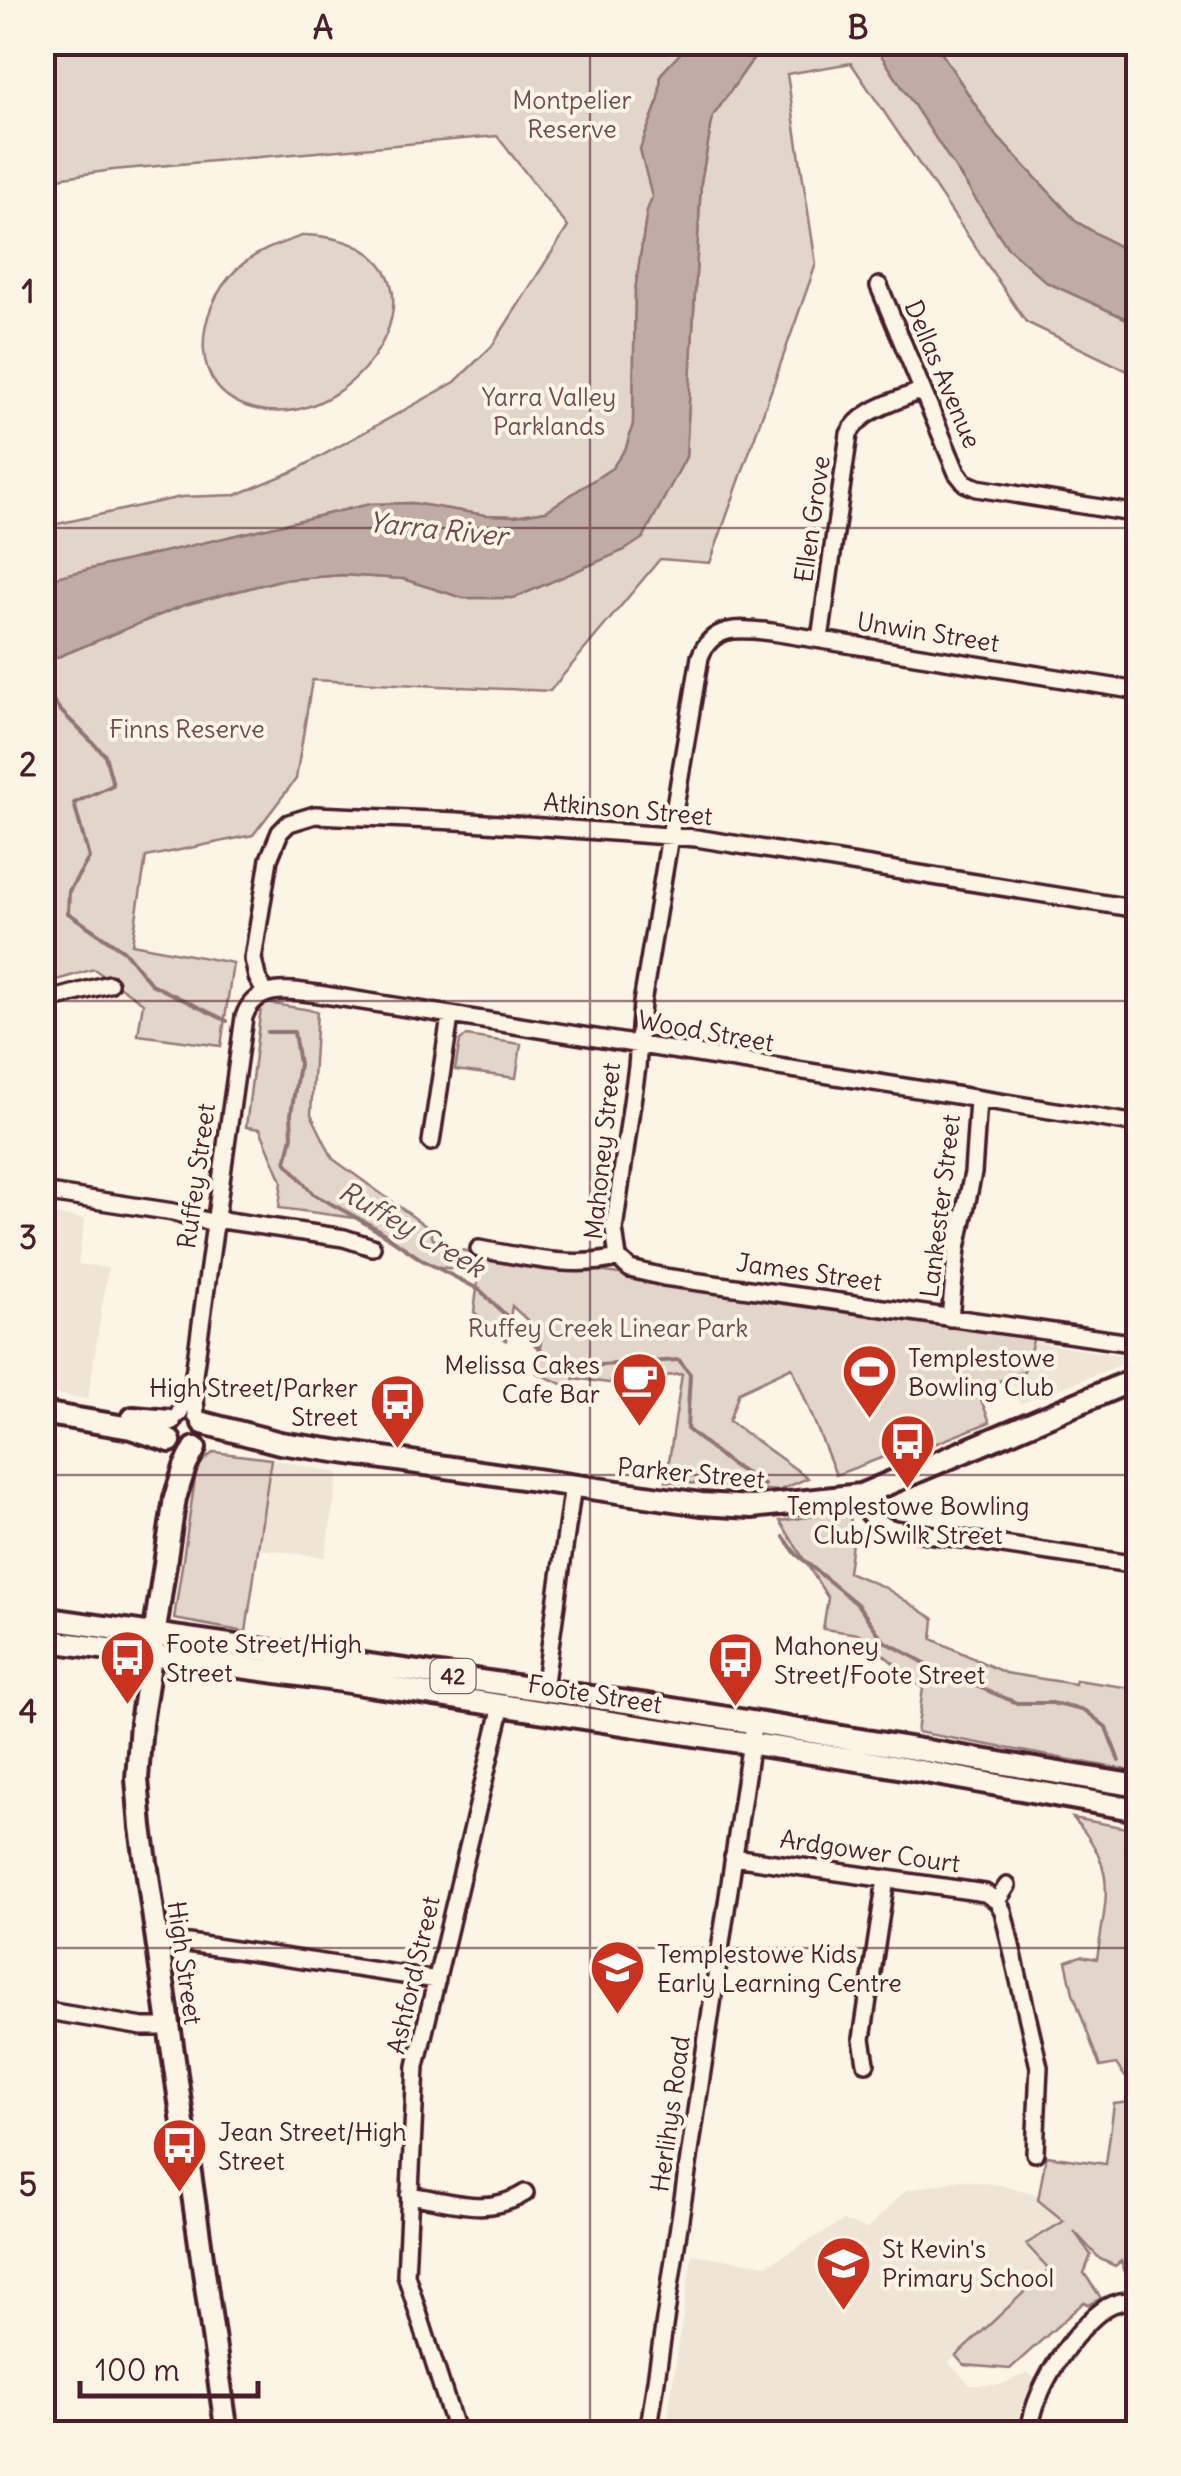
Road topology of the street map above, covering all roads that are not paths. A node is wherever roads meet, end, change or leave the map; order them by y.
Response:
1 (879, 286) dead end
2 (922, 390) junction
3 (1138, 514) edge
4 (711, 637) joint
5 (820, 639) junction
6 (1138, 690) edge
7 (671, 837) junction
8 (1138, 909) edge
9 (109, 984) dead end
10 (265, 993) junction
11 (42, 1002) edge
12 (450, 1017) junction
13 (637, 1045) junction
14 (978, 1100) junction
15 (1138, 1124) edge
16 (431, 1142) dead end
17 (42, 1192) edge
18 (215, 1219) junction
19 (372, 1247) dead end
20 (479, 1249) dead end
21 (618, 1258) junction
22 (950, 1318) junction
23 (1138, 1344) edge
24 (1138, 1378) edge
25 (42, 1401) edge
26 (42, 1414) edge
27 (182, 1427) junction
28 (280, 1443) junction
29 (197, 1447) junction
30 (573, 1486) junction
31 (861, 1495) junction
32 (175, 1498) junction
33 (1138, 1565) edge
34 (42, 1618) edge
35 (155, 1633) junction
36 (42, 1640) edge
37 (152, 1655) junction
38 (544, 1689) junction
39 (502, 1705) junction
40 (755, 1722) junction
41 (751, 1743) junction
42 (1138, 1786) edge
43 (1138, 1810) edge
44 (734, 1857) junction
45 (886, 1879) junction
46 (1007, 1886) dead end
47 (997, 1901) junction
48 (158, 1943) junction
49 (436, 1980) junction
50 (42, 2010) edge
51 (169, 2027) junction
52 (866, 2064) dead end
53 (1035, 2152) dead end
54 (525, 2193) dead end
55 (409, 2196) junction
56 (1138, 2300) edge
57 (227, 2434) edge
58 (457, 2434) edge
59 (648, 2434) edge
60 (1030, 2434) edge

1 - 2 street, Dellas Avenue
2 - 3 street, Dellas Avenue
2 - 5 street, Ellen Grove
4 - 5 street, Unwin Street
4 - 7 street, Mahoney Street
5 - 6 street, Unwin Street
7 - 8 street, Atkinson Street
7 - 10 street, Atkinson Street
7 - 13 street, Mahoney Street
9 - 11 street
10 - 12 street, Wood Street
10 - 18 street, Ruffey Street
12 - 13 street, Wood Street
12 - 16 street
13 - 14 street, Wood Street
13 - 21 street, Mahoney Street
14 - 15 street, Wood Street
14 - 22 street, Lankester Street
17 - 18 street
18 - 19 street
18 - 27 street, Ruffey Street
20 - 21 street, James Street
21 - 22 street, James Street
22 - 23 street, James Street
24 - 31 main road, Parker Street
25 - 27 main road, Parker Street
26 - 27 main road, Parker Street
27 - 28 main road, Parker Street
27 - 29 main road, High Street
27 - 32 main road, High Street
28 - 29 main road, Parker Street
28 - 30 main road, Parker Street
29 - 32 main road, High Street
30 - 31 main road, Parker Street
30 - 38 street
31 - 33 street
32 - 35 main road, High Street
34 - 35 main road, Foote Street / 42
35 - 37 main road, High Street
35 - 38 main road, Foote Street / 42
36 - 37 main road, Foote Street / 42
37 - 39 main road, Foote Street / 42
37 - 48 main road, High Street
38 - 40 main road, Foote Street / 42
39 - 41 main road, Foote Street / 42
39 - 49 street, Ashford Street
40 - 41 street, Herlihys Road
40 - 42 main road, Foote Street / 42
41 - 43 main road, Foote Street / 42
41 - 44 street, Herlihys Road
44 - 45 street, Ardgower Court
44 - 59 street, Herlihys Road
45 - 47 street, Ardgower Court
45 - 52 street
46 - 47 street
47 - 53 street
48 - 49 street
48 - 51 main road, High Street
49 - 55 street, Ashford Street
50 - 51 street
51 - 57 main road, High Street
54 - 55 street
55 - 58 street, Ashford Street
56 - 60 street

